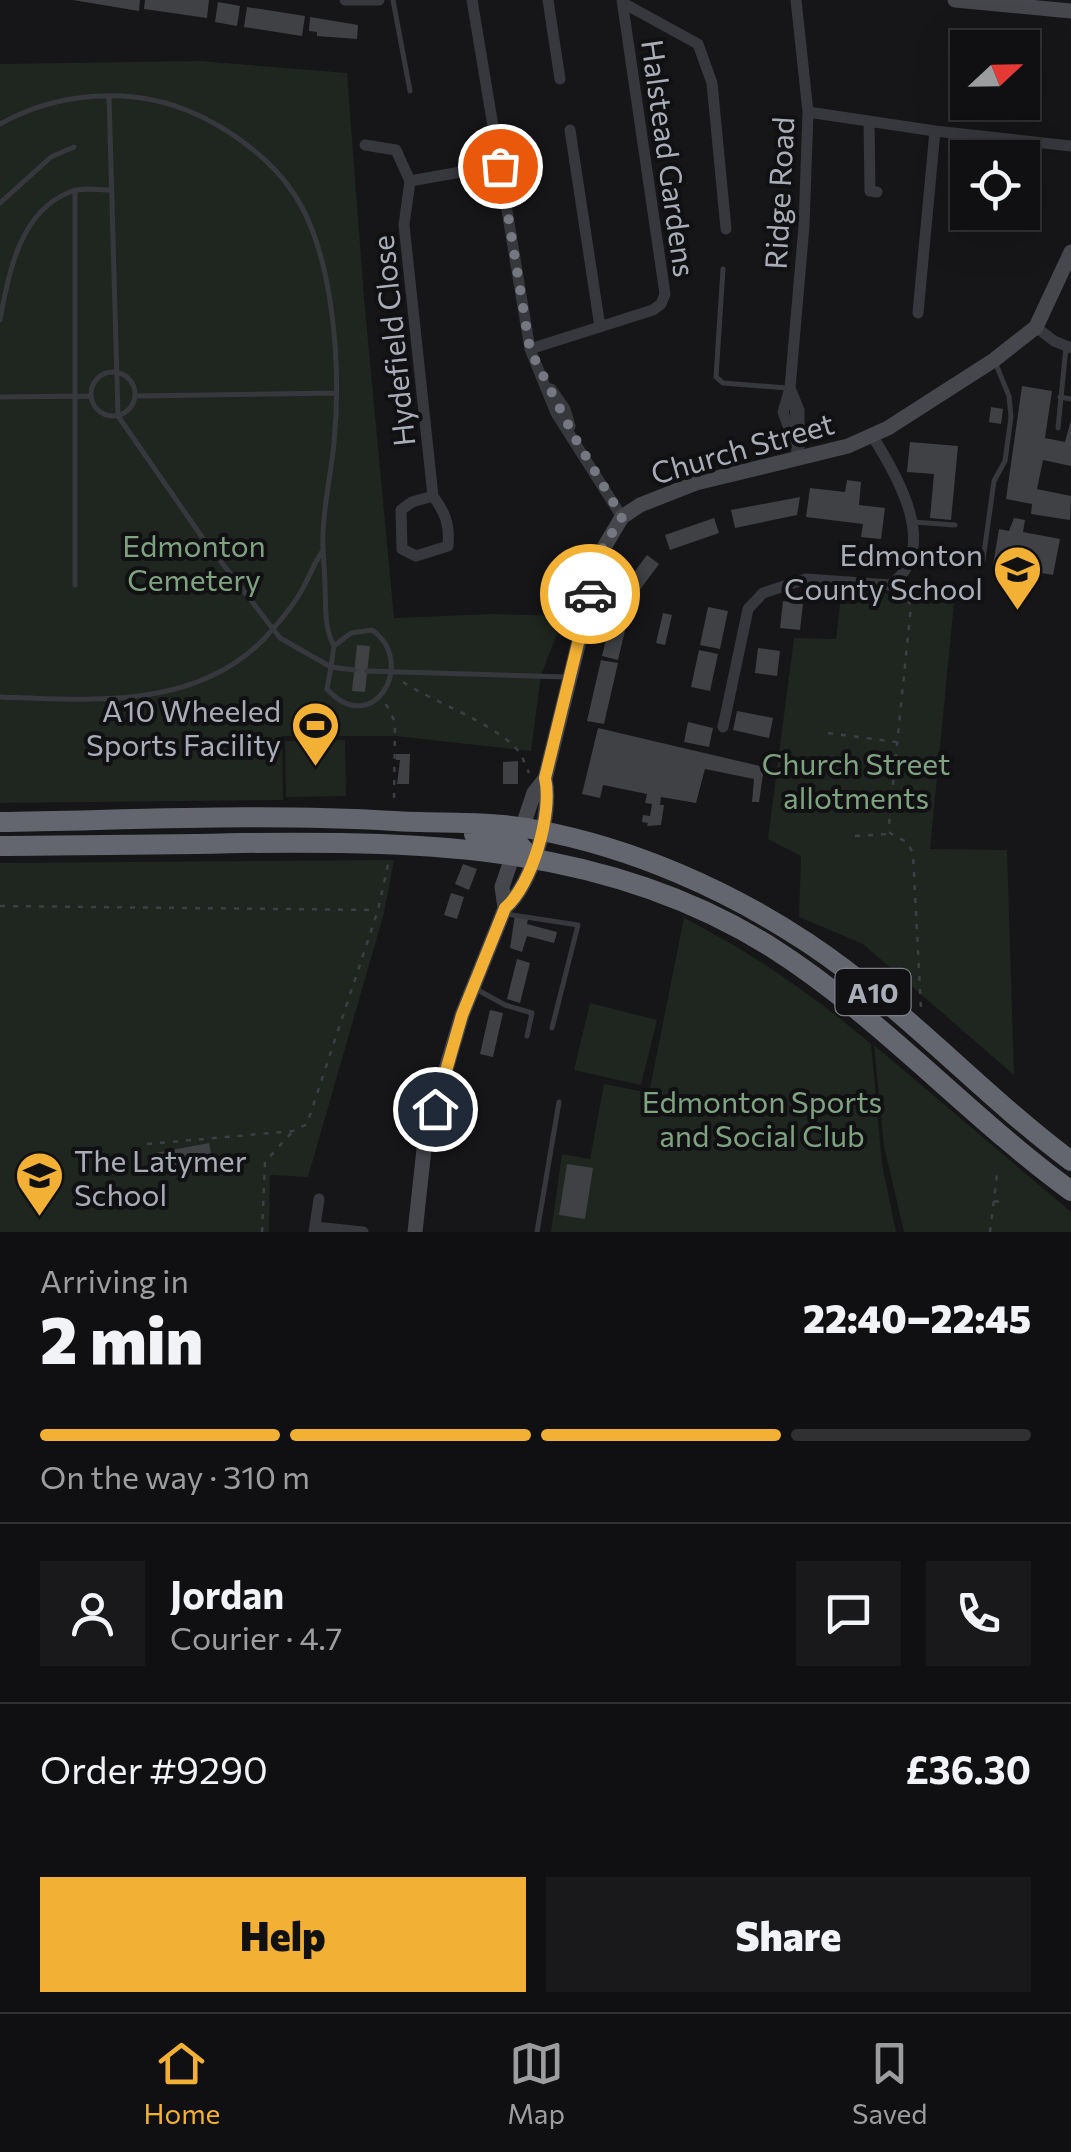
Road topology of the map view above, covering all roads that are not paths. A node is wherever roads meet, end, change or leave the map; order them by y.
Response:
1 (345, 0) edge
2 (379, 0) edge
3 (393, 0) edge
4 (472, 0) edge
5 (548, 0) edge
6 (796, 0) edge
7 (955, 0) edge
8 (622, 2) edge
9 (1071, 11) edge
10 (560, 79) dead end
11 (410, 90) dead end
12 (109, 96) junction
13 (808, 112) junction
14 (869, 121) junction
15 (1, 122) edge
16 (570, 130) dead end
17 (935, 131) junction
18 (364, 145) dead end
19 (1071, 146) edge
20 (74, 147) dead end
21 (500, 166) junction
22 (410, 181) junction
23 (75, 190) junction
24 (110, 190) junction
25 (877, 192) dead end
26 (0, 203) edge
27 (726, 228) dead end
28 (1071, 252) edge
29 (723, 269) dead end
30 (918, 313) dead end
31 (0, 320) edge
32 (600, 326) junction
33 (1036, 327) junction
34 (1068, 348) edge
35 (530, 350) junction
36 (994, 360) junction
37 (116, 371) junction
38 (790, 388) junction
39 (336, 393) junction
40 (0, 396) edge
41 (74, 396) junction
42 (91, 396) junction
43 (136, 396) junction
44 (1060, 397) junction
45 (1071, 399) edge
46 (118, 416) junction
47 (1058, 428) dead end
48 (873, 436) junction
49 (800, 459) junction
50 (433, 496) junction
51 (622, 517) junction
52 (913, 522) junction
53 (955, 525) dead end
54 (324, 550) junction
55 (982, 560) dead end
56 (75, 584) dead end
57 (272, 628) junction
58 (334, 646) junction
59 (330, 666) junction
60 (354, 670) dead end
61 (367, 670) dead end
62 (389, 672) junction
63 (568, 677) junction
64 (0, 697) edge
65 (723, 726) dead end
66 (240, 819) junction
67 (0, 822) edge
68 (241, 844) junction
69 (528, 844) junction
70 (0, 846) edge
71 (504, 911) junction
72 (473, 988) junction
73 (552, 1028) dead end
74 (527, 1036) dead end
75 (559, 1102) dead end
76 (1071, 1160) edge
77 (1071, 1191) edge
78 (319, 1199) dead end
79 (315, 1230) edge
80 (362, 1232) edge
81 (416, 1232) edge
82 (537, 1232) edge

1 - 2 street
3 - 11 lane
4 - 21 street
5 - 10 street
6 - 13 street, Ridge Road
7 - 9 main road
8 - 27 street
8 - 32 street, Halstead Gardens
12 - 15 lane
12 - 24 lane
12 - 39 lane
13 - 14 street
13 - 38 street, Ridge Road
14 - 17 street
14 - 25 street
16 - 32 street
17 - 19 street
17 - 30 street
18 - 22 street
20 - 26 lane
21 - 22 street
21 - 35 street
22 - 50 street, Hydefield Close
23 - 24 lane
23 - 31 lane
23 - 41 lane
24 - 37 lane
28 - 33 main road, Church Street
29 - 38 lane
32 - 35 street, Halstead Gardens
33 - 34 street
33 - 36 main road, Church Street
34 - 44 lane
35 - 51 street
36 - 48 main road, Church Street
36 - 55 lane
37 - 42 lane
37 - 43 lane
37 - 46 lane
38 - 49 street, Ridge Road
39 - 43 lane
39 - 54 lane
40 - 41 lane
41 - 42 lane
41 - 56 lane
42 - 46 lane
43 - 46 lane
44 - 45 lane
44 - 47 lane
46 - 57 lane
48 - 49 main road, Church Street
48 - 52 street
49 - 51 main road, Church Street
50 - 50 street, Hydefield Close
51 - 63 main road, Church Street
52 - 53 lane
52 - 65 street
54 - 57 lane
54 - 58 lane
57 - 59 lane
57 - 64 lane
58 - 59 lane
58 - 62 lane
59 - 60 lane
59 - 62 lane
61 - 62 lane
62 - 63 lane
63 - 69 main road, Church Street
66 - 67 highway, A10
66 - 68 highway
66 - 69 highway, A10
68 - 69 highway, A10
68 - 70 highway, A10
69 - 71 main road, Church Street
69 - 76 highway, A10
69 - 77 highway, A10
71 - 72 main road, Church Street
71 - 73 lane
72 - 74 lane
72 - 81 main road, Church Street
75 - 82 lane
78 - 79 street
79 - 80 street

